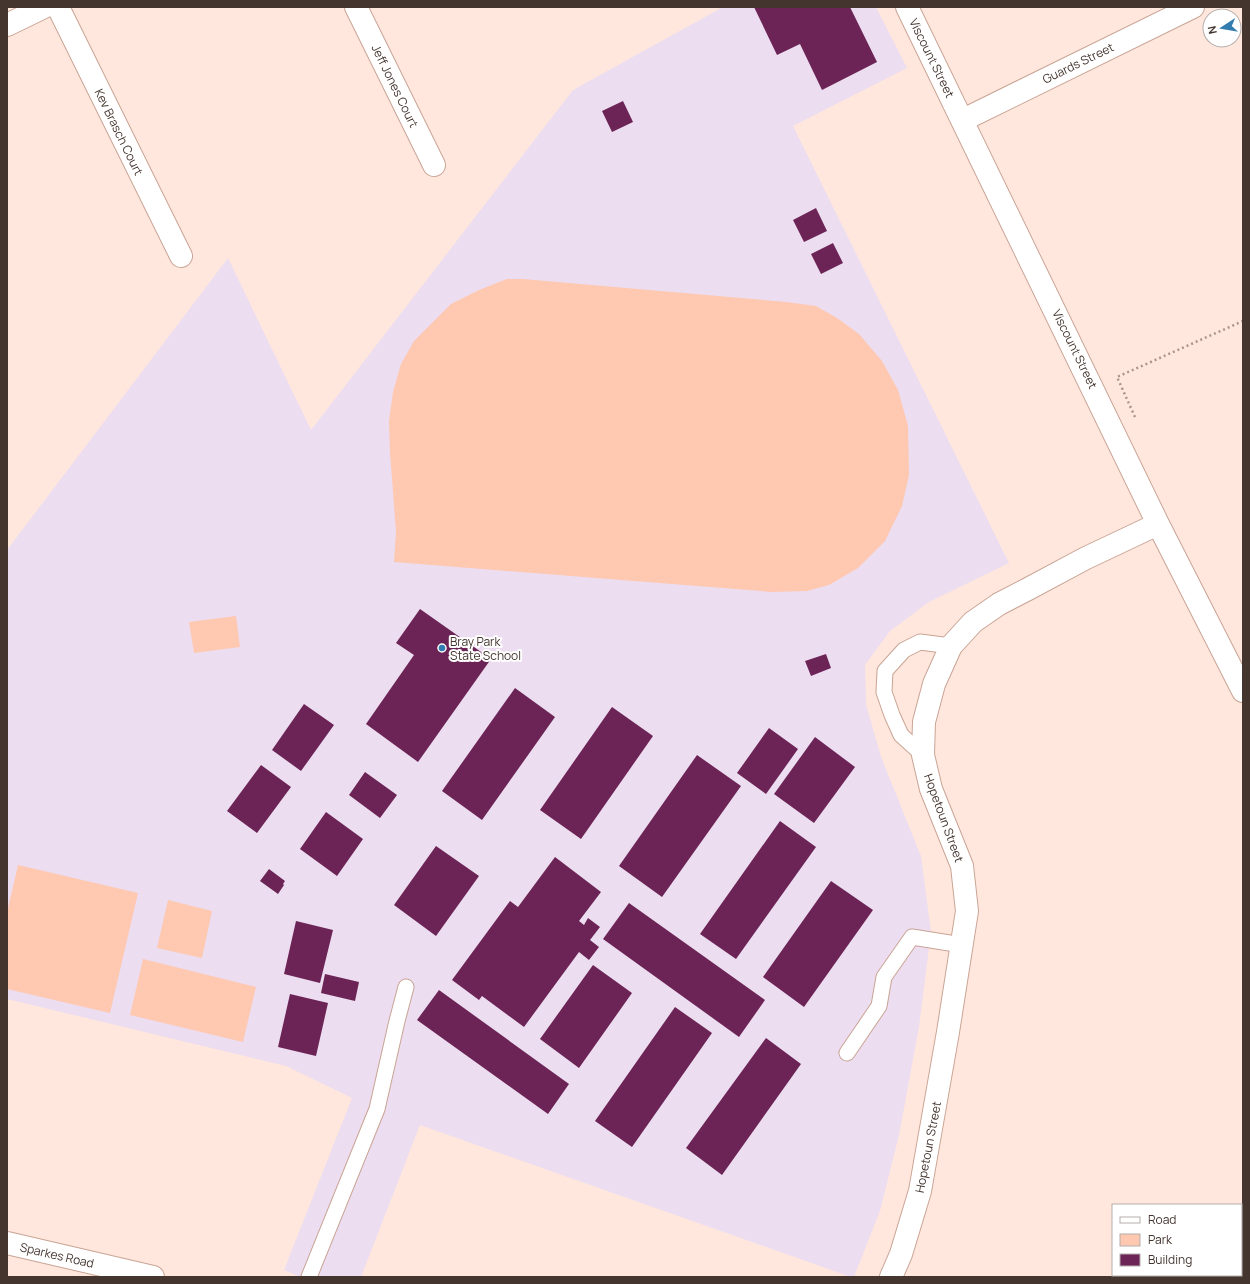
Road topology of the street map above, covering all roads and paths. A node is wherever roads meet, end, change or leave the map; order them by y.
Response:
1 (44, 7) edge
2 (58, 7) edge
3 (356, 7) edge
4 (907, 7) edge
5 (1193, 7) edge
6 (7, 25) edge
7 (963, 120) junction
8 (434, 165) dead end
9 (181, 256) dead end
10 (1243, 321) edge
11 (1115, 433) junction
12 (1158, 524) junction
13 (951, 646) junction
14 (1243, 691) edge
15 (923, 755) junction
16 (962, 945) junction
17 (406, 987) dead end
18 (847, 1052) dead end
19 (7, 1243) edge
20 (153, 1277) edge
21 (309, 1277) edge
22 (891, 1277) edge

1 - 6 street
2 - 9 street, Kev Brasch Court
3 - 8 street, Jeff Jones Court
4 - 7 street, Viscount Street
5 - 7 street, Guards Street
7 - 11 street, Viscount Street
10 - 11 path
11 - 12 street, Viscount Street
12 - 13 street, Hopetoun Street
12 - 14 street, Viscount Street
13 - 15 street, Hopetoun Street
13 - 15 lane
15 - 16 street, Hopetoun Street
16 - 18 lane
16 - 22 street, Hopetoun Street
17 - 21 lane
19 - 20 street, Sparkes Road

